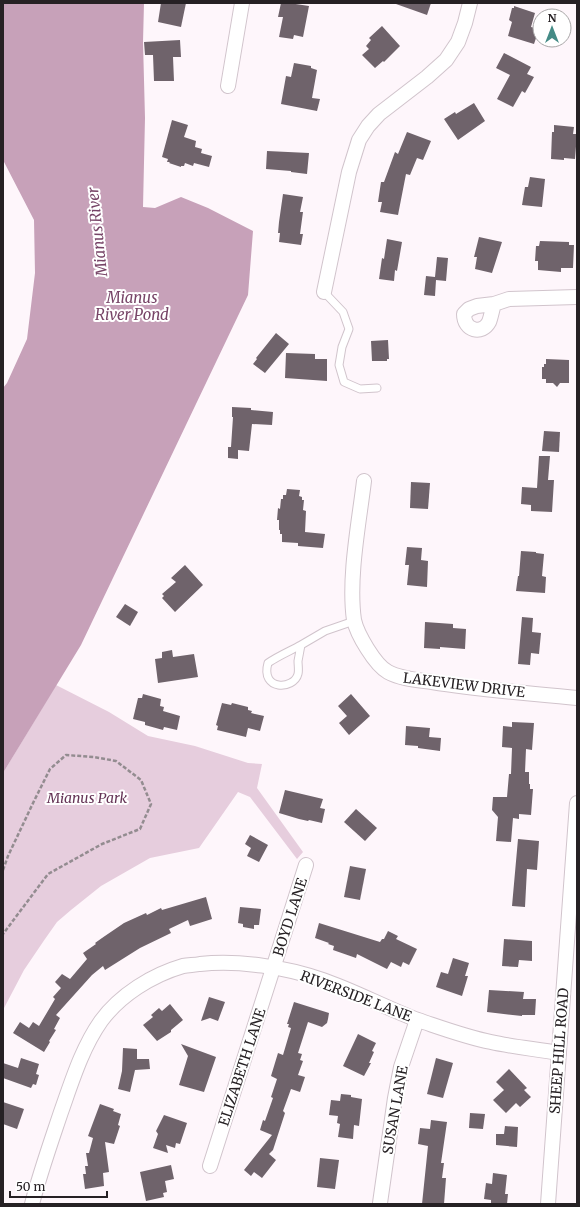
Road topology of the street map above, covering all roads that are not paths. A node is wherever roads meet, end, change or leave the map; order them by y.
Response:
1 (242, 3) edge
2 (470, 3) edge
3 (228, 86) dead end
4 (324, 292) joint
5 (577, 297) edge
6 (494, 304) dead end
7 (376, 388) dead end
8 (364, 481) dead end
9 (354, 621) junction
10 (301, 645) junction
11 (577, 698) edge
12 (577, 803) edge
13 (306, 865) dead end
14 (273, 968) junction
15 (417, 1020) junction
16 (559, 1053) junction
17 (210, 1166) dead end
18 (380, 1202) dead end
19 (32, 1204) edge
20 (548, 1204) edge

1 - 3 street
2 - 4 street
4 - 7 lane
5 - 6 street
8 - 9 street, LAKEVIEW DRIVE
9 - 10 lane
9 - 11 street, LAKEVIEW DRIVE
10 - 10 lane
12 - 16 street, SHEEP HILL ROAD
13 - 14 street, BOYD LANE
14 - 15 street, RIVERSIDE LANE
14 - 17 street, ELIZABETH LANE
14 - 19 street, RIVERSIDE LANE
15 - 16 street, RIVERSIDE LANE
15 - 18 street, SUSAN LANE
16 - 20 street, SHEEP HILL ROAD

